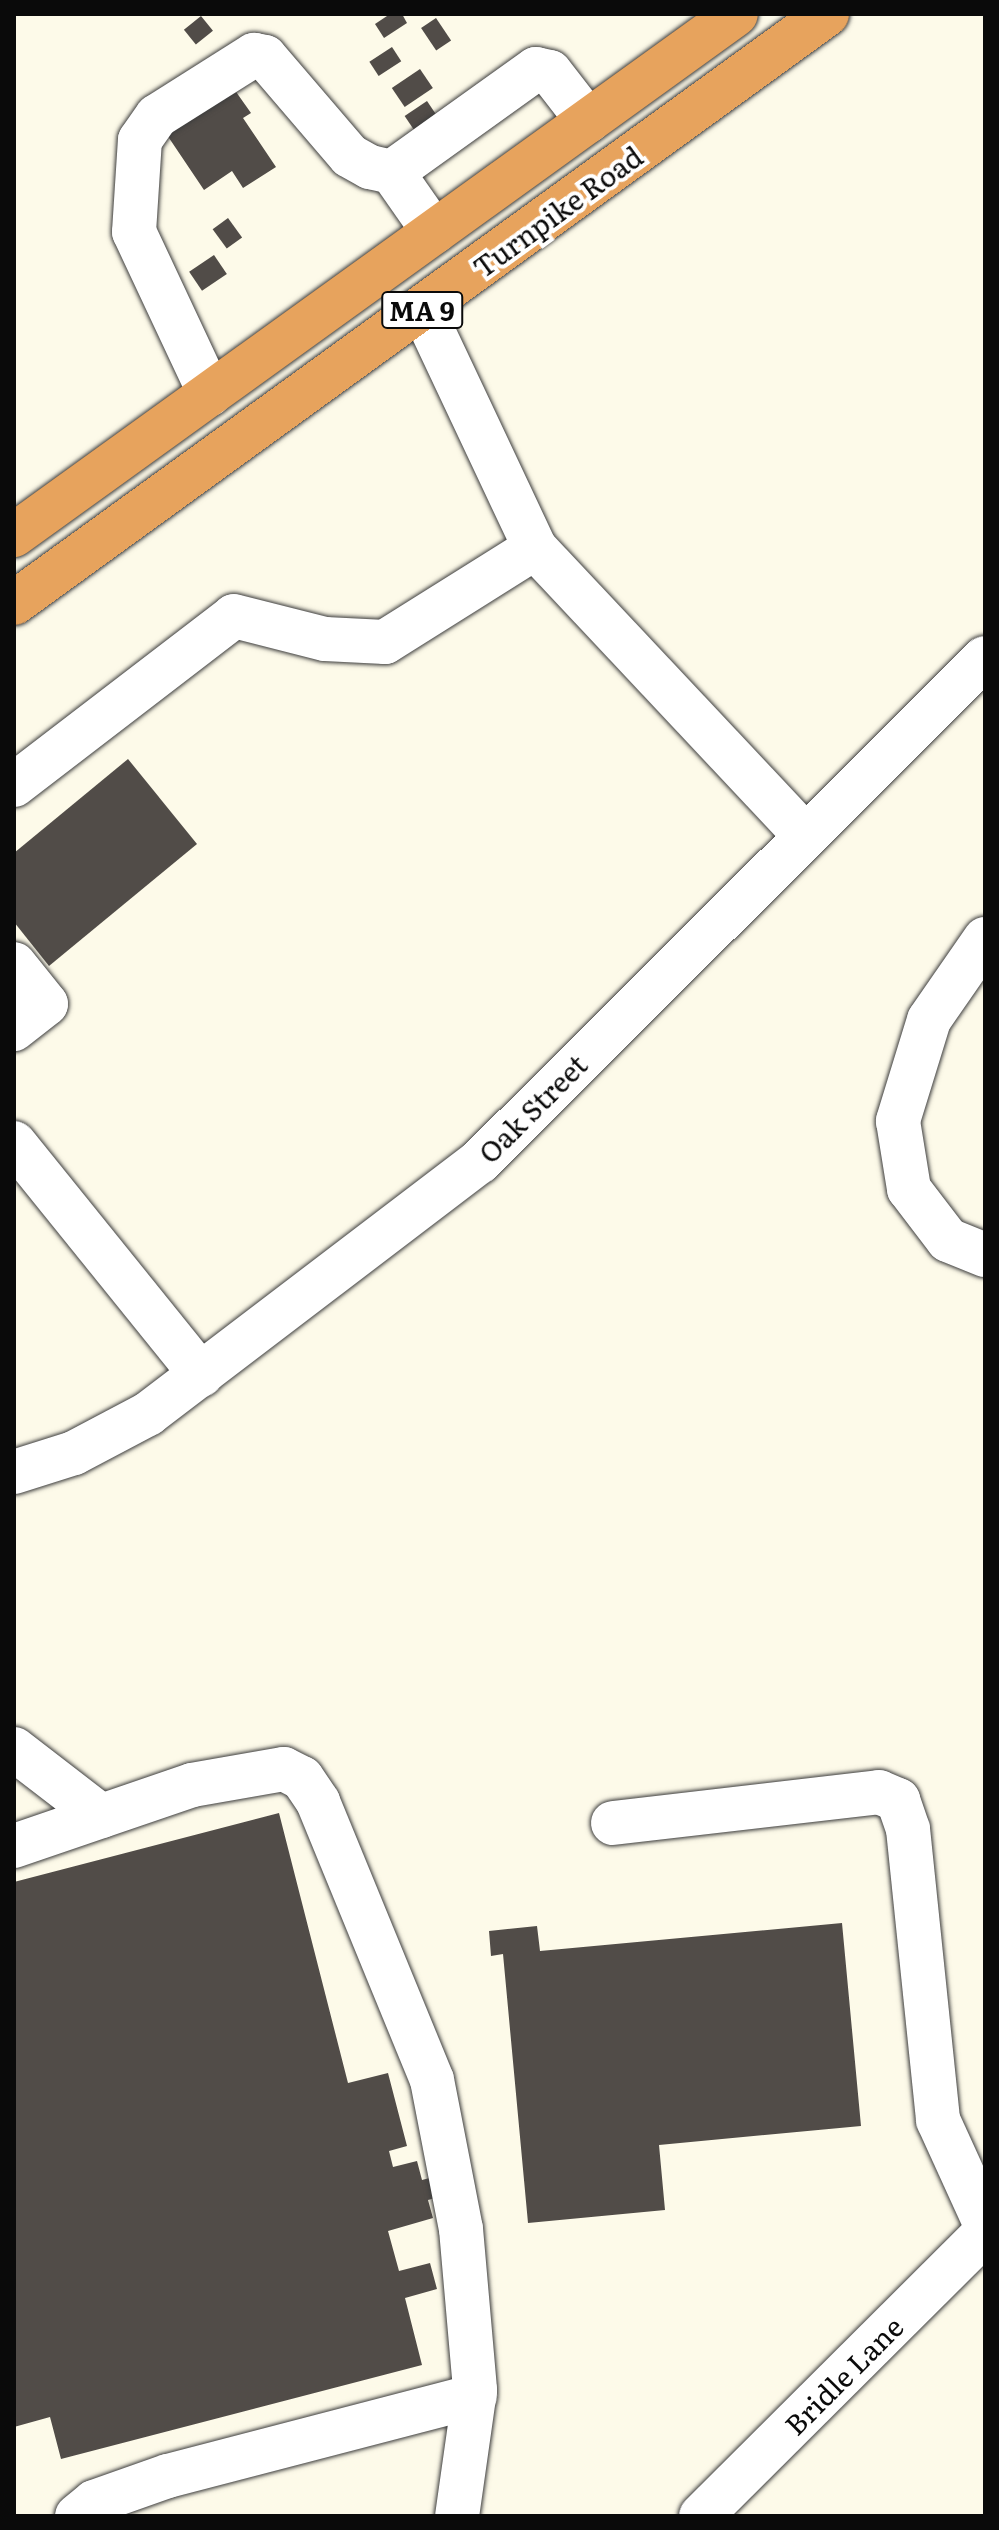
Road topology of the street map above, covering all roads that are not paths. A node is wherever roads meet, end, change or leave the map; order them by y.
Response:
1 (736, 14) edge
2 (827, 14) edge
3 (588, 121) junction
4 (392, 172) junction
5 (434, 232) junction
6 (423, 310) junction
7 (210, 394) junction
8 (14, 535) edge
9 (535, 548) junction
10 (14, 603) edge
11 (985, 658) edge
12 (14, 785) edge
13 (804, 834) junction
14 (985, 939) edge
15 (14, 964) edge
16 (14, 1029) edge
17 (14, 1143) edge
18 (985, 1255) edge
19 (201, 1375) junction
20 (14, 1472) edge
21 (14, 1749) edge
22 (101, 1816) junction
23 (613, 1823) dead end
24 (14, 1846) edge
25 (985, 2223) edge
26 (985, 2233) edge
27 (475, 2396) junction
28 (77, 2516) edge
29 (457, 2516) edge
30 (701, 2516) edge

1 - 3 highway, Turnpike Road / MA 9
2 - 6 highway, Turnpike Road / MA 9
3 - 4 street
3 - 5 highway, Turnpike Road / MA 9
4 - 5 street
4 - 7 street
5 - 7 highway, Turnpike Road / MA 9
6 - 9 street
6 - 10 highway, Turnpike Road / MA 9
7 - 8 highway, Turnpike Road / MA 9
9 - 12 street
9 - 13 street
11 - 13 street, Oak Street
13 - 19 street, Oak Street
14 - 18 street
15 - 16 street
17 - 19 street
19 - 20 street, Oak Street
21 - 22 street
22 - 24 street
22 - 27 street
23 - 25 street
26 - 30 street, Bridle Lane
27 - 28 street
27 - 29 street

